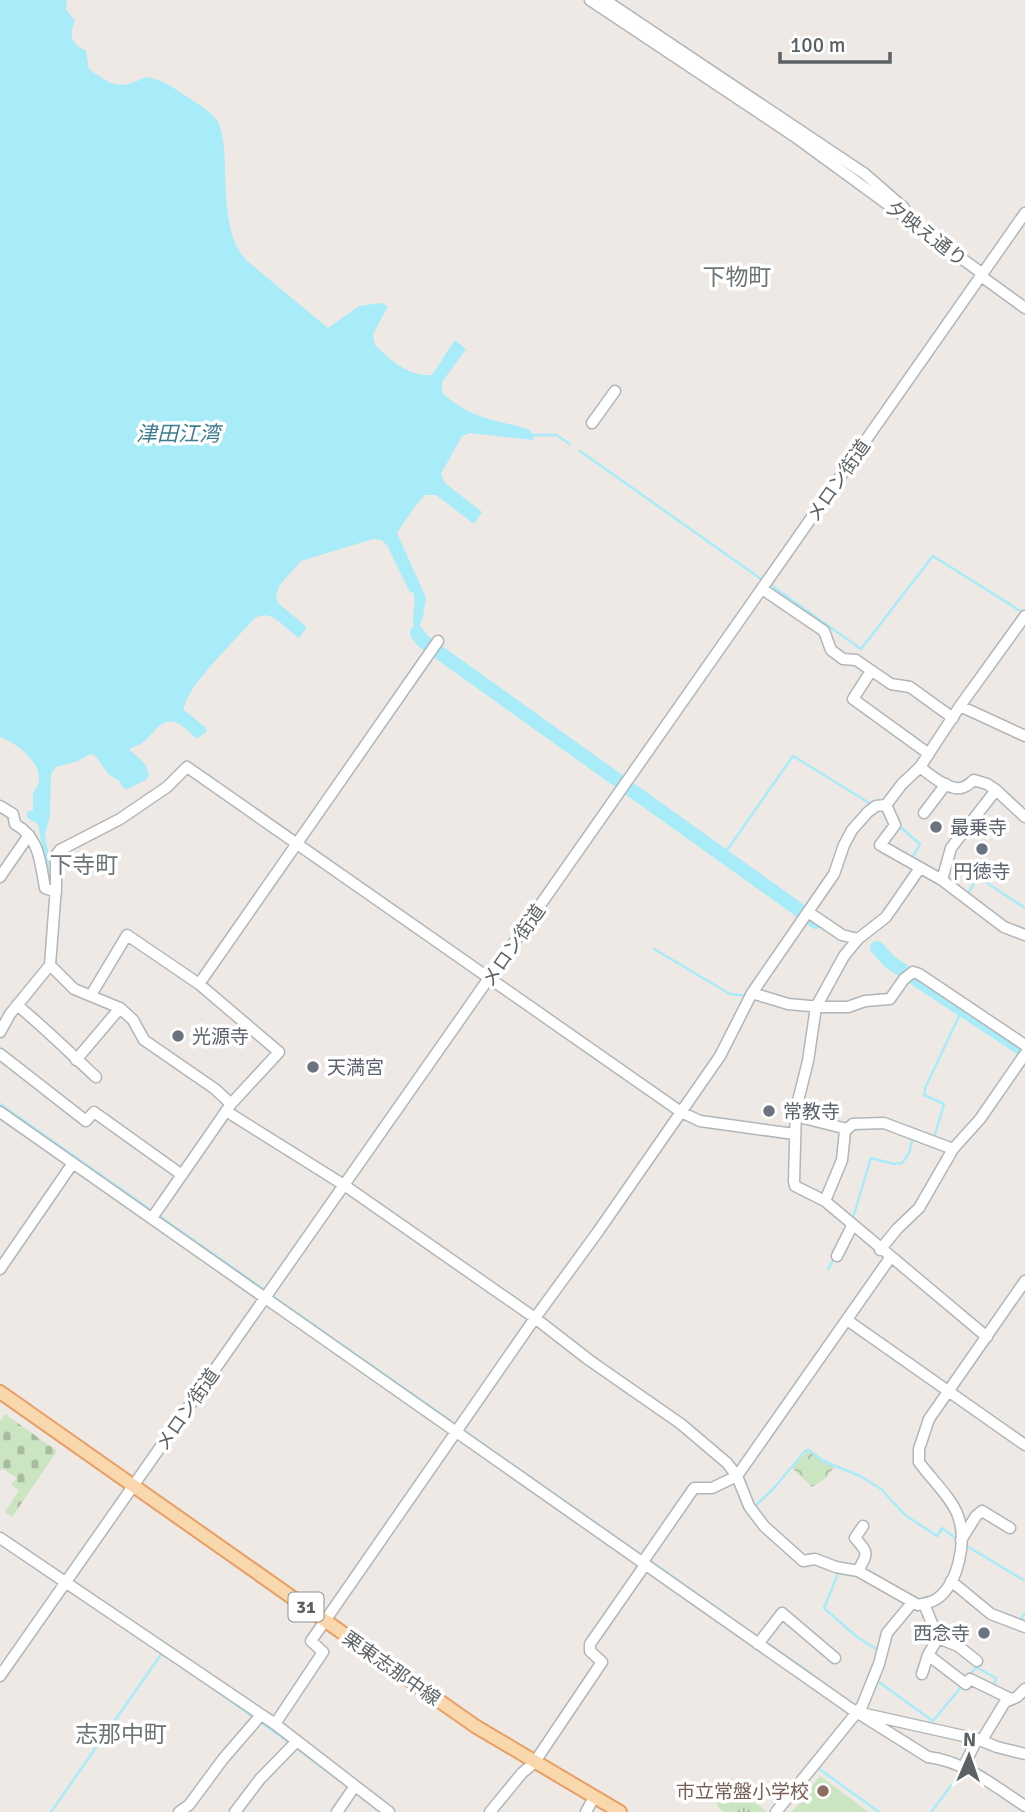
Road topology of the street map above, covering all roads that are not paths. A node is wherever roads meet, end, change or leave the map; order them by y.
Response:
1 (590, 0) edge
2 (605, 0) edge
3 (1025, 213) edge
4 (982, 275) junction
5 (1025, 308) edge
6 (615, 391) dead end
7 (592, 423) dead end
8 (762, 589) junction
9 (1025, 616) edge
10 (438, 641) dead end
11 (871, 671) junction
12 (960, 706) junction
13 (953, 718) junction
14 (1025, 736) edge
15 (929, 754) junction
16 (920, 767) junction
17 (946, 784) junction
18 (996, 790) junction
19 (886, 805) junction
20 (0, 806) edge
21 (924, 813) dead end
22 (1025, 817) edge
23 (30, 835) junction
24 (298, 843) junction
25 (920, 868) junction
26 (0, 877) edge
27 (942, 880) junction
28 (55, 892) junction
29 (807, 914) junction
30 (1025, 936) edge
31 (858, 939) junction
32 (50, 965) junction
33 (490, 978) junction
34 (199, 984) junction
35 (752, 993) junction
36 (92, 995) junction
37 (17, 1005) junction
38 (816, 1007) junction
39 (120, 1008) junction
40 (0, 1032) edge
41 (1025, 1051) edge
42 (0, 1055) edge
43 (76, 1060) junction
44 (96, 1077) dead end
45 (229, 1107) junction
46 (0, 1112) edge
47 (681, 1112) junction
48 (796, 1116) junction
49 (847, 1129) junction
50 (794, 1134) junction
51 (953, 1149) junction
52 (74, 1163) junction
53 (182, 1175) junction
54 (344, 1185) junction
55 (825, 1201) junction
56 (155, 1214) junction
57 (852, 1226) junction
58 (880, 1250) junction
59 (838, 1256) dead end
60 (890, 1258) junction
61 (0, 1269) edge
62 (1025, 1281) edge
63 (268, 1294) junction
64 (535, 1318) junction
65 (846, 1320) junction
66 (987, 1337) junction
67 (948, 1391) junction
68 (0, 1392) edge
69 (459, 1429) junction
70 (1025, 1445) edge
71 (737, 1476) junction
72 (133, 1485) junction
73 (863, 1526) dead end
74 (1010, 1528) dead end
75 (0, 1538) edge
76 (961, 1540) junction
77 (644, 1561) junction
78 (858, 1571) junction
79 (951, 1581) junction
80 (65, 1583) junction
81 (912, 1603) junction
82 (924, 1604) junction
83 (325, 1620) junction
84 (1025, 1627) edge
85 (938, 1638) junction
86 (760, 1641) junction
87 (928, 1655) junction
88 (835, 1658) dead end
89 (977, 1661) dead end
90 (922, 1674) dead end
91 (0, 1676) edge
92 (1025, 1689) edge
93 (1011, 1699) junction
94 (858, 1712) junction
95 (261, 1715) junction
96 (275, 1724) junction
97 (979, 1740) junction
98 (297, 1741) junction
99 (1025, 1754) edge
100 (534, 1763) junction
101 (963, 1768) junction
102 (355, 1786) junction
103 (594, 1797) junction
104 (1025, 1806) edge
105 (179, 1812) edge
106 (235, 1812) edge
107 (337, 1812) edge
108 (390, 1812) edge
109 (490, 1812) edge
110 (586, 1812) edge
111 (620, 1812) edge
112 (776, 1812) edge

1 - 4 street, 夕映え通り
2 - 4 street, 夕映え通り
3 - 4 street, メロン街道
4 - 5 street
4 - 8 street, メロン街道
6 - 7 street
8 - 11 street
8 - 33 street, メロン街道
9 - 12 street
10 - 24 street
11 - 13 street
11 - 15 street
12 - 13 street
12 - 14 street
13 - 15 street
15 - 16 street
16 - 17 street
16 - 19 street
17 - 18 street
17 - 21 street
18 - 22 street
18 - 27 street
19 - 25 street
19 - 29 street
20 - 23 street
23 - 26 street
23 - 28 street
24 - 28 street
24 - 33 street
24 - 34 street
25 - 27 street
25 - 31 street
27 - 30 street
28 - 32 street
29 - 31 street
29 - 35 street
31 - 38 street
32 - 36 street
32 - 37 street
33 - 47 street
33 - 54 street, メロン街道
34 - 36 street
34 - 45 street
35 - 38 street
35 - 47 street
36 - 39 street
37 - 40 street
37 - 43 street
38 - 41 street
38 - 48 street
39 - 43 street
39 - 45 street
41 - 51 street
42 - 53 street
43 - 44 street
45 - 53 street
45 - 54 street
46 - 52 street
47 - 50 street
47 - 64 street
48 - 49 street
48 - 50 street
49 - 51 street
49 - 55 street
50 - 55 street
51 - 58 street
52 - 56 street
52 - 61 street
53 - 56 street
54 - 63 street, メロン街道
54 - 64 street
55 - 57 street
56 - 63 street
57 - 58 street
57 - 59 street
58 - 60 street
60 - 65 street
60 - 66 street
62 - 66 street
63 - 69 street
63 - 72 street, メロン街道
64 - 69 street
64 - 71 street
65 - 67 street
65 - 71 street
66 - 67 street
67 - 70 street
67 - 76 street
68 - 72 main road, 栗東志那中線 / 31
69 - 77 street
69 - 83 street
71 - 77 street
71 - 78 street
72 - 80 street, メロン街道
72 - 83 main road, 栗東志那中線 / 31
73 - 78 street
74 - 76 street
75 - 80 street
76 - 79 street
77 - 86 street
77 - 100 street
78 - 81 street
79 - 82 street
79 - 84 street
80 - 91 street, メロン街道
80 - 95 street
81 - 82 street
81 - 94 street
82 - 85 street
83 - 96 street
83 - 100 main road, 栗東志那中線 / 31
85 - 87 street
85 - 89 street
86 - 88 street
86 - 94 street
87 - 90 street
87 - 93 street
92 - 93 street
93 - 97 street
94 - 97 street
94 - 101 street
94 - 112 street
95 - 96 street
95 - 105 street
96 - 98 street
97 - 99 street
97 - 101 street
98 - 102 street
98 - 106 street
100 - 103 main road, 栗東志那中線 / 31
100 - 109 street
101 - 104 street
102 - 107 street
102 - 108 street
103 - 110 street
103 - 111 main road, 栗東志那中線 / 31

